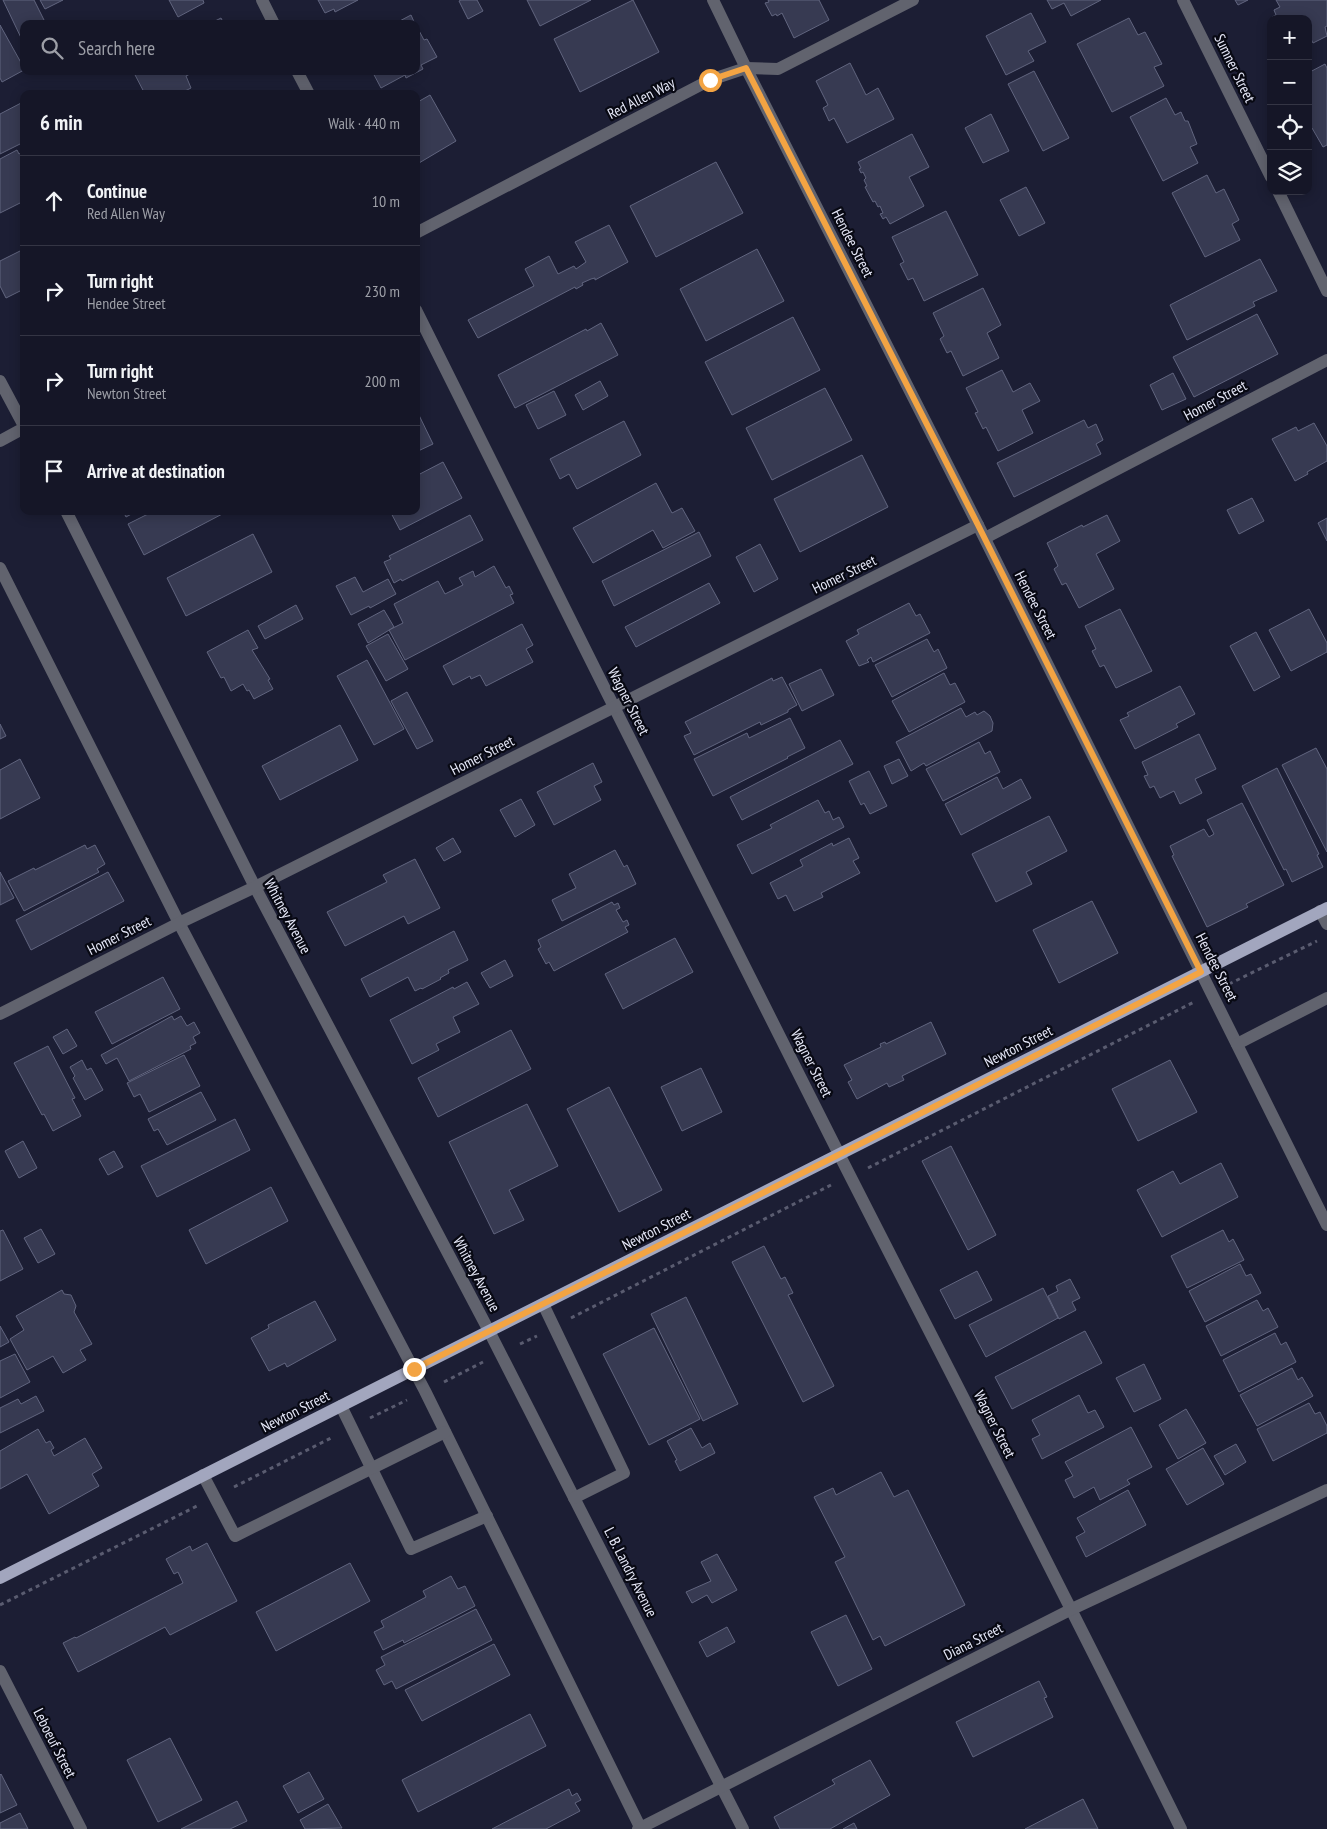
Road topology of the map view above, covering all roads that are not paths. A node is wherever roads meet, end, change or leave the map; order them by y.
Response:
1 (262, 0) edge
2 (712, 0) edge
3 (913, 0) edge
4 (1183, 0) edge
5 (272, 20) edge
6 (746, 68) junction
7 (300, 75) edge
8 (307, 90) edge
9 (1267, 169) edge
10 (1280, 195) edge
11 (420, 231) edge
12 (1327, 292) edge
13 (420, 318) edge
14 (1327, 360) edge
15 (0, 381) edge
16 (20, 419) edge
17 (20, 429) edge
18 (0, 441) edge
19 (68, 515) edge
20 (978, 525) junction
21 (985, 538) junction
22 (0, 568) edge
23 (613, 707) junction
24 (255, 887) junction
25 (1324, 910) edge
26 (179, 922) junction
27 (1327, 924) edge
28 (1201, 972) junction
29 (1327, 998) edge
30 (0, 1014) edge
31 (1237, 1044) junction
32 (839, 1154) junction
33 (1327, 1225) edge
34 (543, 1304) junction
35 (489, 1331) junction
36 (414, 1369) junction
37 (341, 1406) junction
38 (445, 1432) junction
39 (372, 1468) junction
40 (204, 1475) junction
41 (1327, 1490) edge
42 (574, 1498) junction
43 (487, 1516) junction
44 (0, 1578) edge
45 (1072, 1609) junction
46 (0, 1671) edge
47 (723, 1786) junction
48 (81, 1829) edge
49 (640, 1829) edge
50 (743, 1829) edge
51 (1181, 1829) edge

1 - 5 street
2 - 6 street, Hendee Street
3 - 6 street, Red Allen Way
4 - 9 street, Sumner Street
6 - 11 street, Red Allen Way
6 - 20 street, Hendee Street
7 - 8 street
10 - 12 street
13 - 23 street, Wagner Street
14 - 21 street, Homer Street
15 - 16 street
17 - 18 street
19 - 24 street, Whitney Avenue
20 - 21 street, Hendee Street
20 - 23 street, Homer Street
21 - 28 street, Hendee Street
22 - 26 street
23 - 24 street, Homer Street
23 - 32 street, Wagner Street
24 - 26 street, Homer Street
24 - 35 street, Whitney Avenue
25 - 27 street
25 - 28 main road, Newton Street
26 - 30 street, Homer Street
26 - 36 street
28 - 31 street, Hendee Street
28 - 32 main road, Newton Street
29 - 31 street
31 - 33 street, Hendee Street
32 - 34 main road, Newton Street
32 - 45 street, Wagner Street
34 - 35 main road, Newton Street
34 - 42 street
35 - 36 main road, Newton Street
35 - 42 street, L. B. Landry Avenue
36 - 37 main road, Newton Street
36 - 38 street
37 - 39 street
37 - 40 main road, Newton Street
38 - 39 street
38 - 43 street
39 - 40 street
39 - 43 street
40 - 44 main road, Newton Street
41 - 45 street, Diana Street
42 - 47 street, L. B. Landry Avenue
43 - 49 street
45 - 47 street, Diana Street
45 - 51 street, Wagner Street
46 - 48 street, Leboeuf Street
47 - 49 street, Diana Street
47 - 50 street, L. B. Landry Avenue

